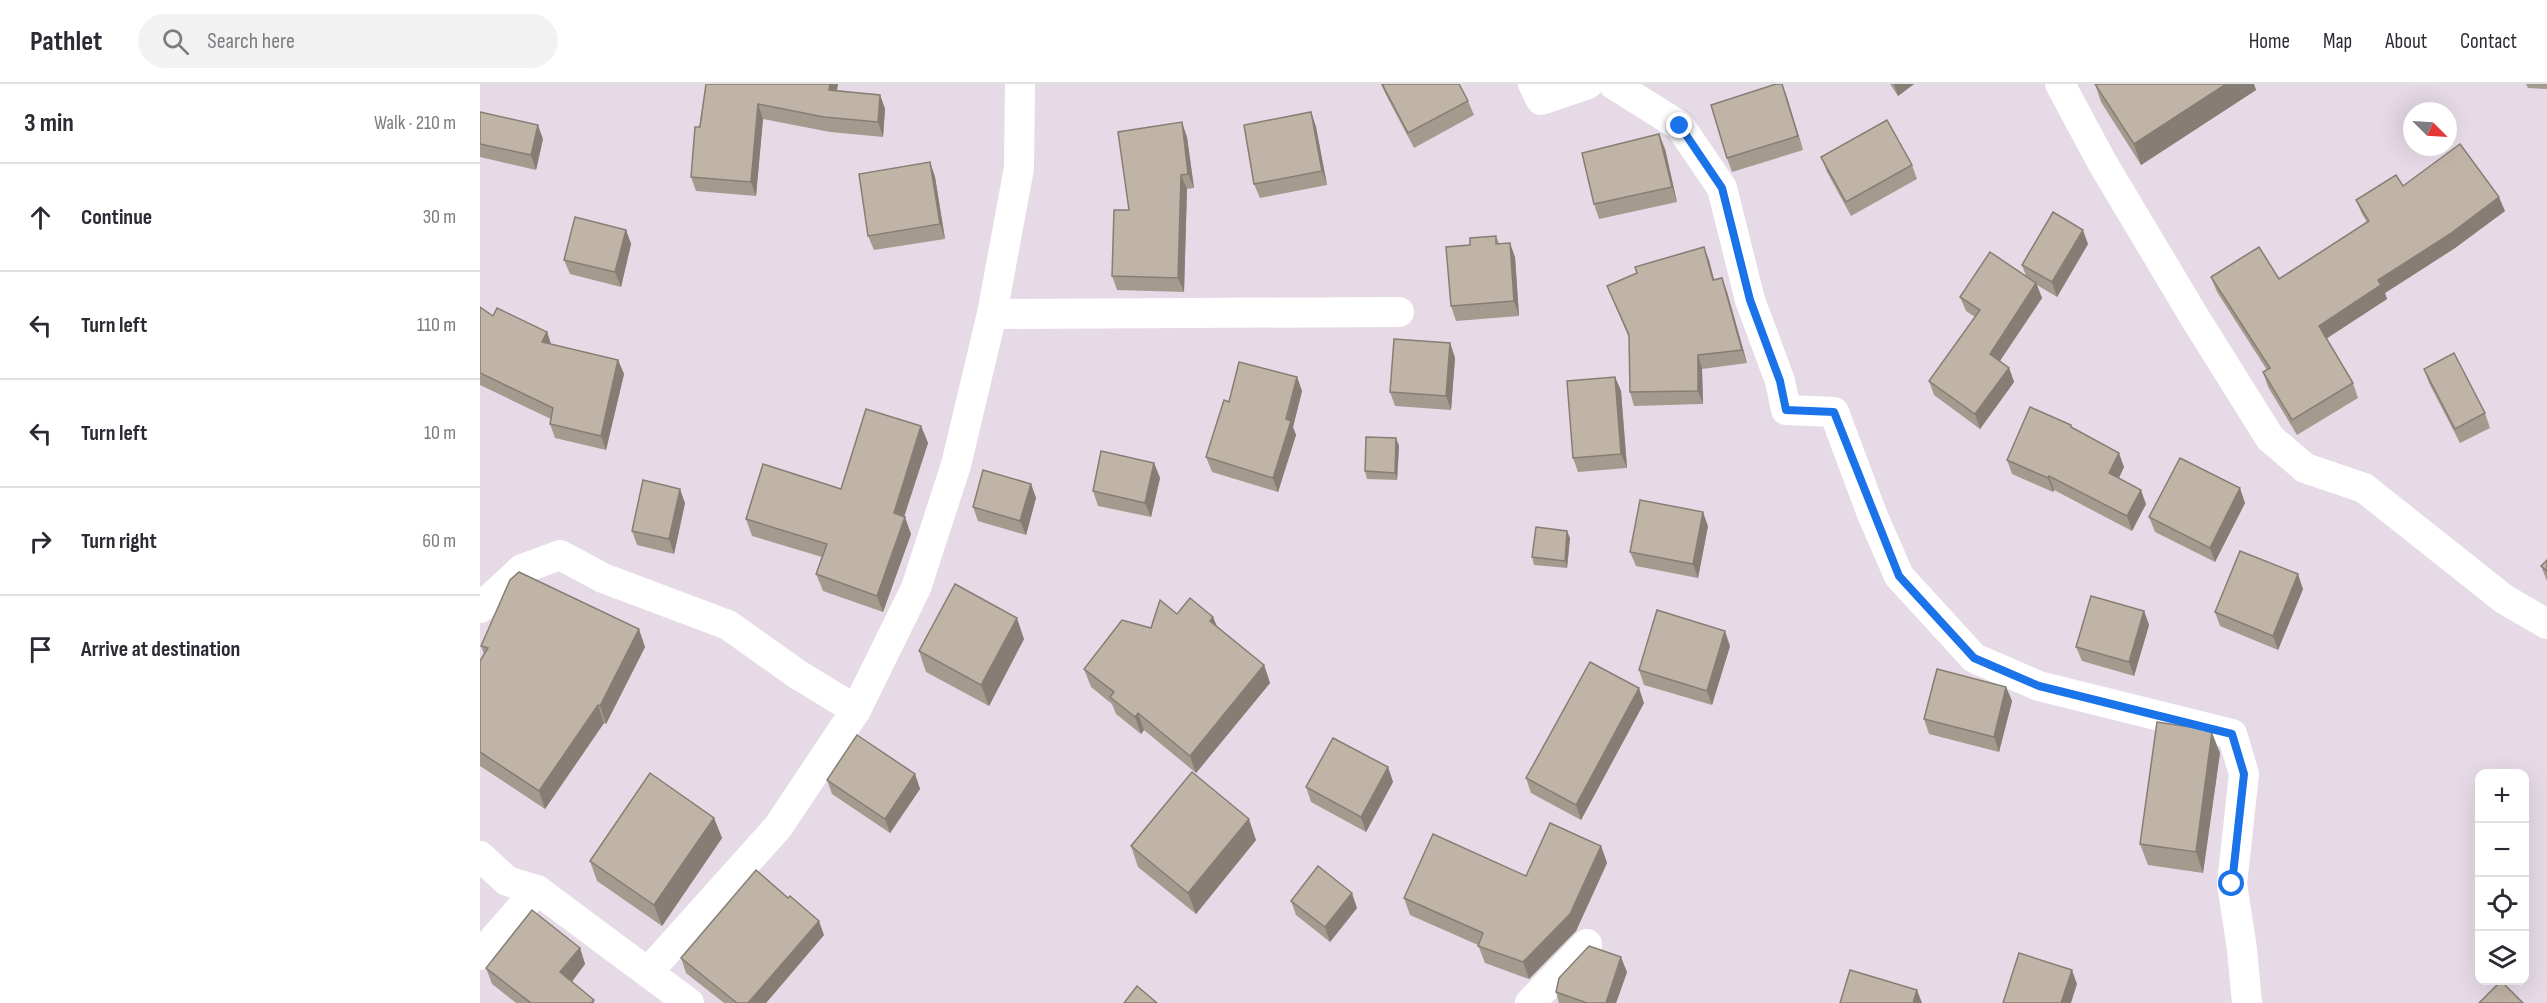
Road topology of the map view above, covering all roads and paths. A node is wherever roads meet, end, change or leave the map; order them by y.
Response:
1 (1020, 84) edge
2 (1533, 84) edge
3 (1588, 84) edge
4 (1613, 84) edge
5 (2060, 84) edge
6 (1399, 312) dead end
7 (993, 314) junction
8 (480, 608) edge
9 (2547, 624) edge
10 (856, 710) junction
11 (480, 856) edge
12 (537, 890) junction
13 (1587, 944) edge
14 (480, 955) edge
15 (648, 972) junction
16 (689, 1003) edge
17 (1530, 1003) edge
18 (2247, 1003) edge

1 - 7 street
2 - 3 street
4 - 18 street
5 - 9 street
6 - 7 street
7 - 10 street
8 - 10 street
10 - 15 street
11 - 12 street
12 - 14 street
12 - 15 street
13 - 17 street
15 - 16 street

